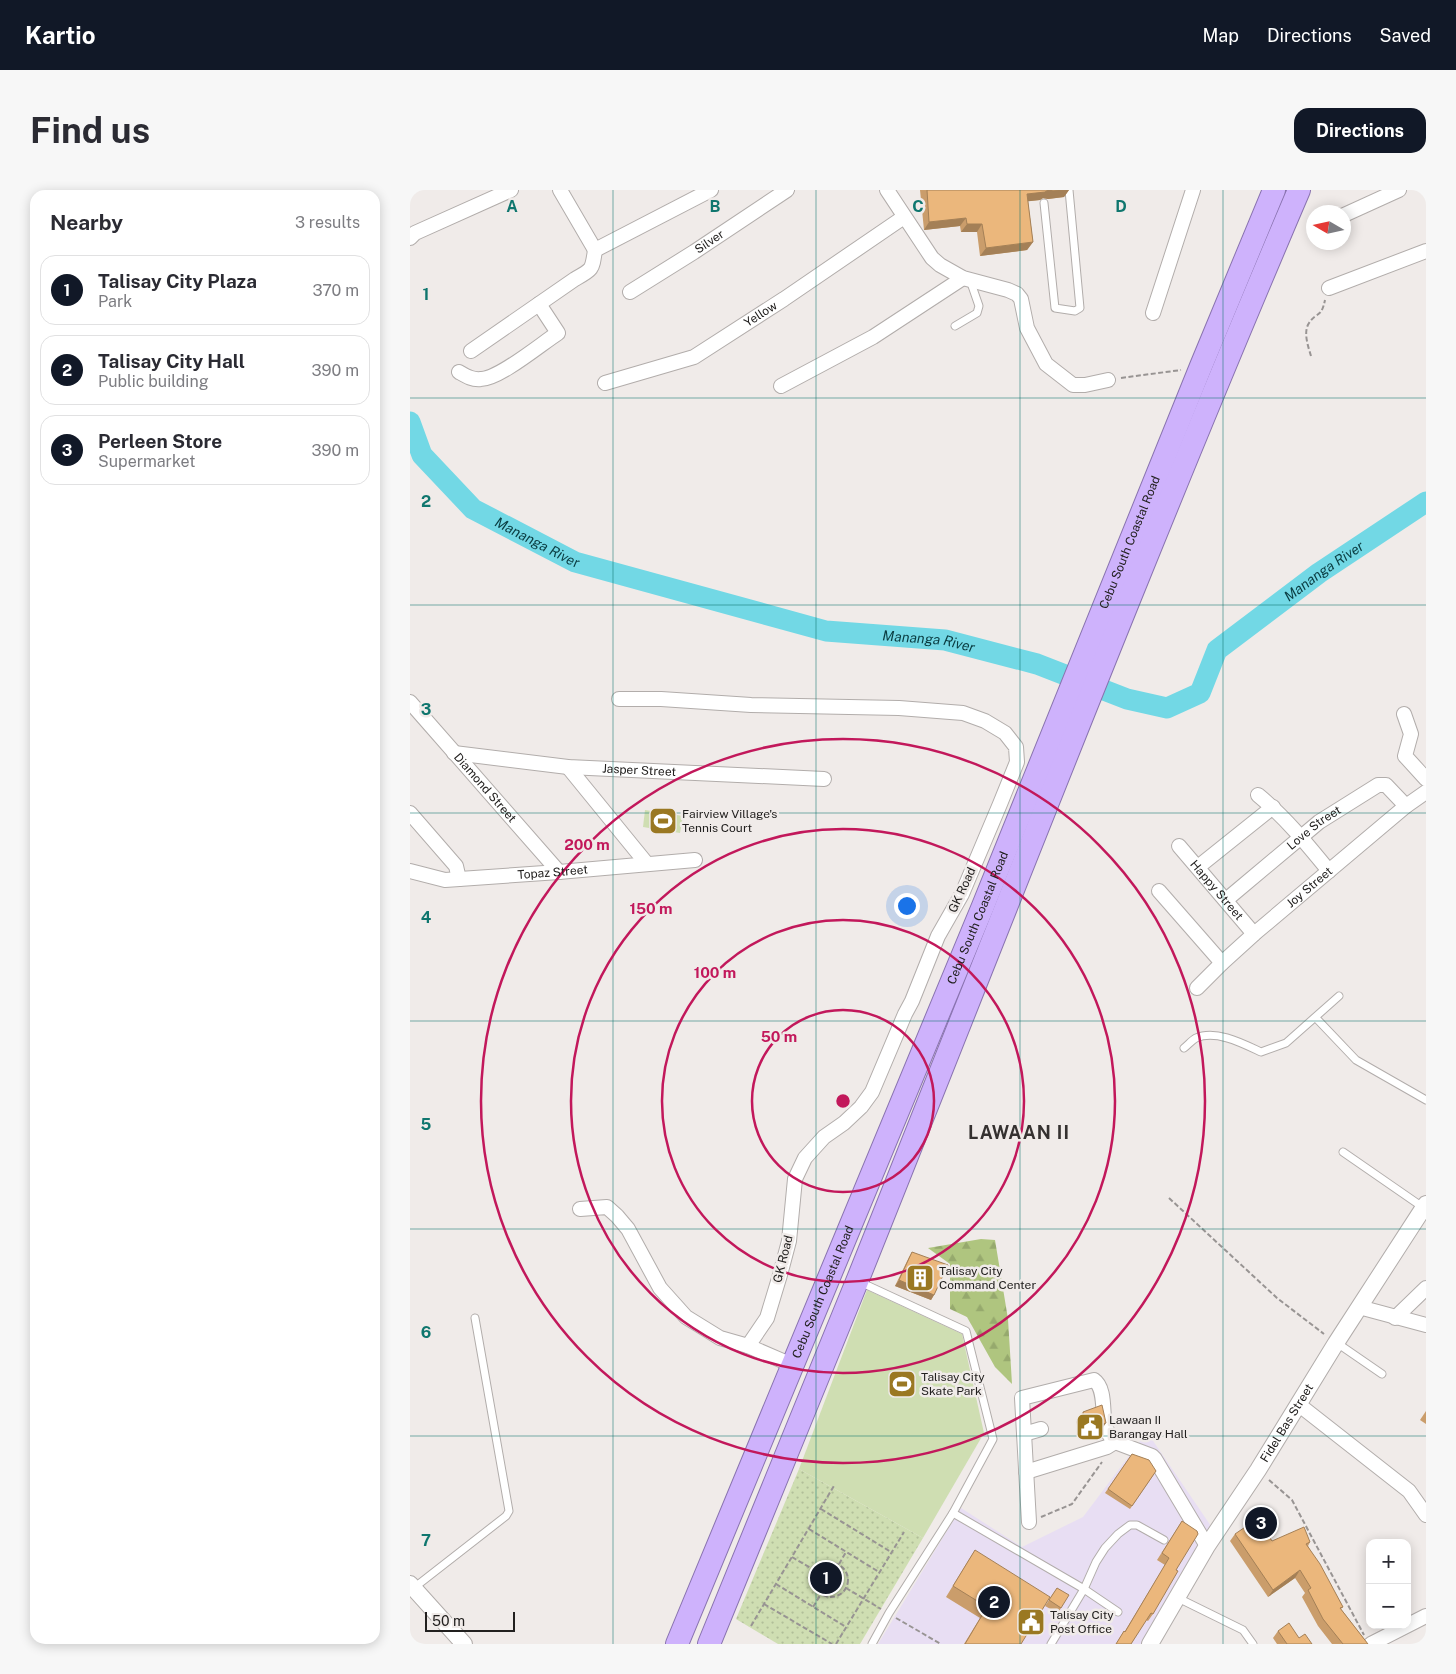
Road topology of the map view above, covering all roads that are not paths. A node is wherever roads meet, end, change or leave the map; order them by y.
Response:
1 (511, 190) edge
2 (560, 190) edge
3 (711, 190) edge
4 (787, 190) edge
5 (887, 190) edge
6 (1069, 190) edge
7 (1193, 190) edge
8 (1274, 190) edge
9 (1299, 190) edge
10 (1399, 190) edge
11 (1044, 203) edge
12 (1351, 212) edge
13 (904, 217) junction
14 (410, 238) edge
15 (595, 250) junction
16 (1426, 251) edge
17 (967, 279) junction
18 (1328, 288) road end
19 (630, 292) dead end
20 (539, 304) junction
21 (1153, 313) dead end
22 (956, 326) dead end
23 (471, 351) dead end
24 (1202, 370) junction
25 (459, 372) dead end
26 (1108, 380) road end
27 (605, 383) dead end
28 (781, 386) dead end
29 (619, 699) dead end
30 (410, 702) edge
31 (1404, 714) dead end
32 (454, 753) junction
33 (568, 767) junction
34 (824, 778) dead end
35 (1426, 779) edge
36 (1426, 792) edge
37 (1258, 795) dead end
38 (1406, 806) junction
39 (1273, 807) junction
40 (410, 813) edge
41 (1301, 837) junction
42 (1179, 846) dead end
43 (695, 860) dead end
44 (647, 864) junction
45 (1198, 867) junction
46 (410, 871) edge
47 (1329, 871) junction
48 (559, 872) junction
49 (459, 879) junction
50 (1159, 891) dead end
51 (1226, 900) junction
52 (992, 910) junction
53 (1254, 934) junction
54 (1222, 962) junction
55 (1197, 988) dead end
56 (1340, 996) dead end
57 (1316, 1018) junction
58 (1184, 1048) dead end
59 (1426, 1100) edge
60 (1343, 1152) dead end
61 (1425, 1206) edge
62 (580, 1209) dead end
63 (857, 1281) junction
64 (1426, 1288) edge
65 (1360, 1307) junction
66 (475, 1318) dead end
67 (1395, 1318) junction
68 (1426, 1324) edge
69 (1336, 1343) junction
70 (748, 1346) junction
71 (792, 1365) junction
72 (1382, 1374) dead end
73 (1298, 1404) junction
74 (1041, 1429) dead end
75 (1024, 1434) junction
76 (1111, 1445) junction
77 (1026, 1472) junction
78 (953, 1513) junction
79 (1426, 1515) edge
80 (1029, 1522) road end
81 (1164, 1540) dead end
82 (1207, 1546) junction
83 (412, 1586) edge
84 (1084, 1589) junction
85 (1178, 1598) junction
86 (1118, 1612) dead end
87 (1426, 1616) edge
88 (1368, 1640) edge
89 (464, 1644) edge
90 (678, 1644) edge
91 (708, 1644) edge
92 (872, 1644) edge
93 (1050, 1644) edge
94 (1150, 1644) edge
95 (1253, 1644) edge

1 - 14 street
2 - 15 street
3 - 15 street
4 - 19 street, Silver
5 - 13 street
6 - 11 lane
7 - 21 street
8 - 24 highway, Cebu South Coastal Road
9 - 24 highway, Cebu South Coastal Road
10 - 12 street
13 - 17 street
13 - 27 street, Yellow
15 - 20 street
16 - 18 street
17 - 22 lane
17 - 26 street
17 - 28 street
20 - 23 street
20 - 25 street
24 - 52 highway, Cebu South Coastal Road
29 - 70 street, GK Road
30 - 32 street, Diamond Street
31 - 35 street
32 - 33 street, Jasper Street
32 - 48 street, Diamond Street
33 - 34 street, Jasper Street
33 - 44 street
36 - 38 street, Joy Street
37 - 39 street
38 - 41 street, Love Street
38 - 47 street, Joy Street
39 - 41 street
39 - 45 street
40 - 49 street
41 - 47 street
41 - 51 street, Love Street
42 - 45 street, Happy Street
43 - 44 street, Topaz Street
44 - 48 street, Topaz Street
45 - 51 street, Happy Street
46 - 49 street, Topaz Street
47 - 53 street, Joy Street
48 - 49 street, Topaz Street
50 - 54 street
51 - 53 street, Happy Street
52 - 63 highway, Cebu South Coastal Road
52 - 71 highway, Cebu South Coastal Road
53 - 54 street, Joy Street
54 - 55 street, Joy Street
56 - 57 lane
57 - 58 lane
57 - 59 lane
60 - 61 lane
61 - 65 street, Fidel Bas Street
62 - 70 street
63 - 78 lane
63 - 91 highway, Cebu South Coastal Road
64 - 67 street
65 - 67 street
65 - 69 street, Fidel Bas Street
66 - 83 lane
67 - 68 street
69 - 72 lane
69 - 73 street, Fidel Bas Street
70 - 71 street
71 - 90 highway, Cebu South Coastal Road
73 - 79 street
73 - 82 street, Fidel Bas Street
74 - 75 street
75 - 76 street
75 - 77 street
76 - 77 street
76 - 82 street
77 - 80 street
78 - 84 lane
78 - 92 lane
81 - 84 lane
82 - 85 street, Fidel Bas Street
83 - 89 street
84 - 86 lane
84 - 93 lane
85 - 94 street, Fidel Bas Street
85 - 95 lane
87 - 88 street

